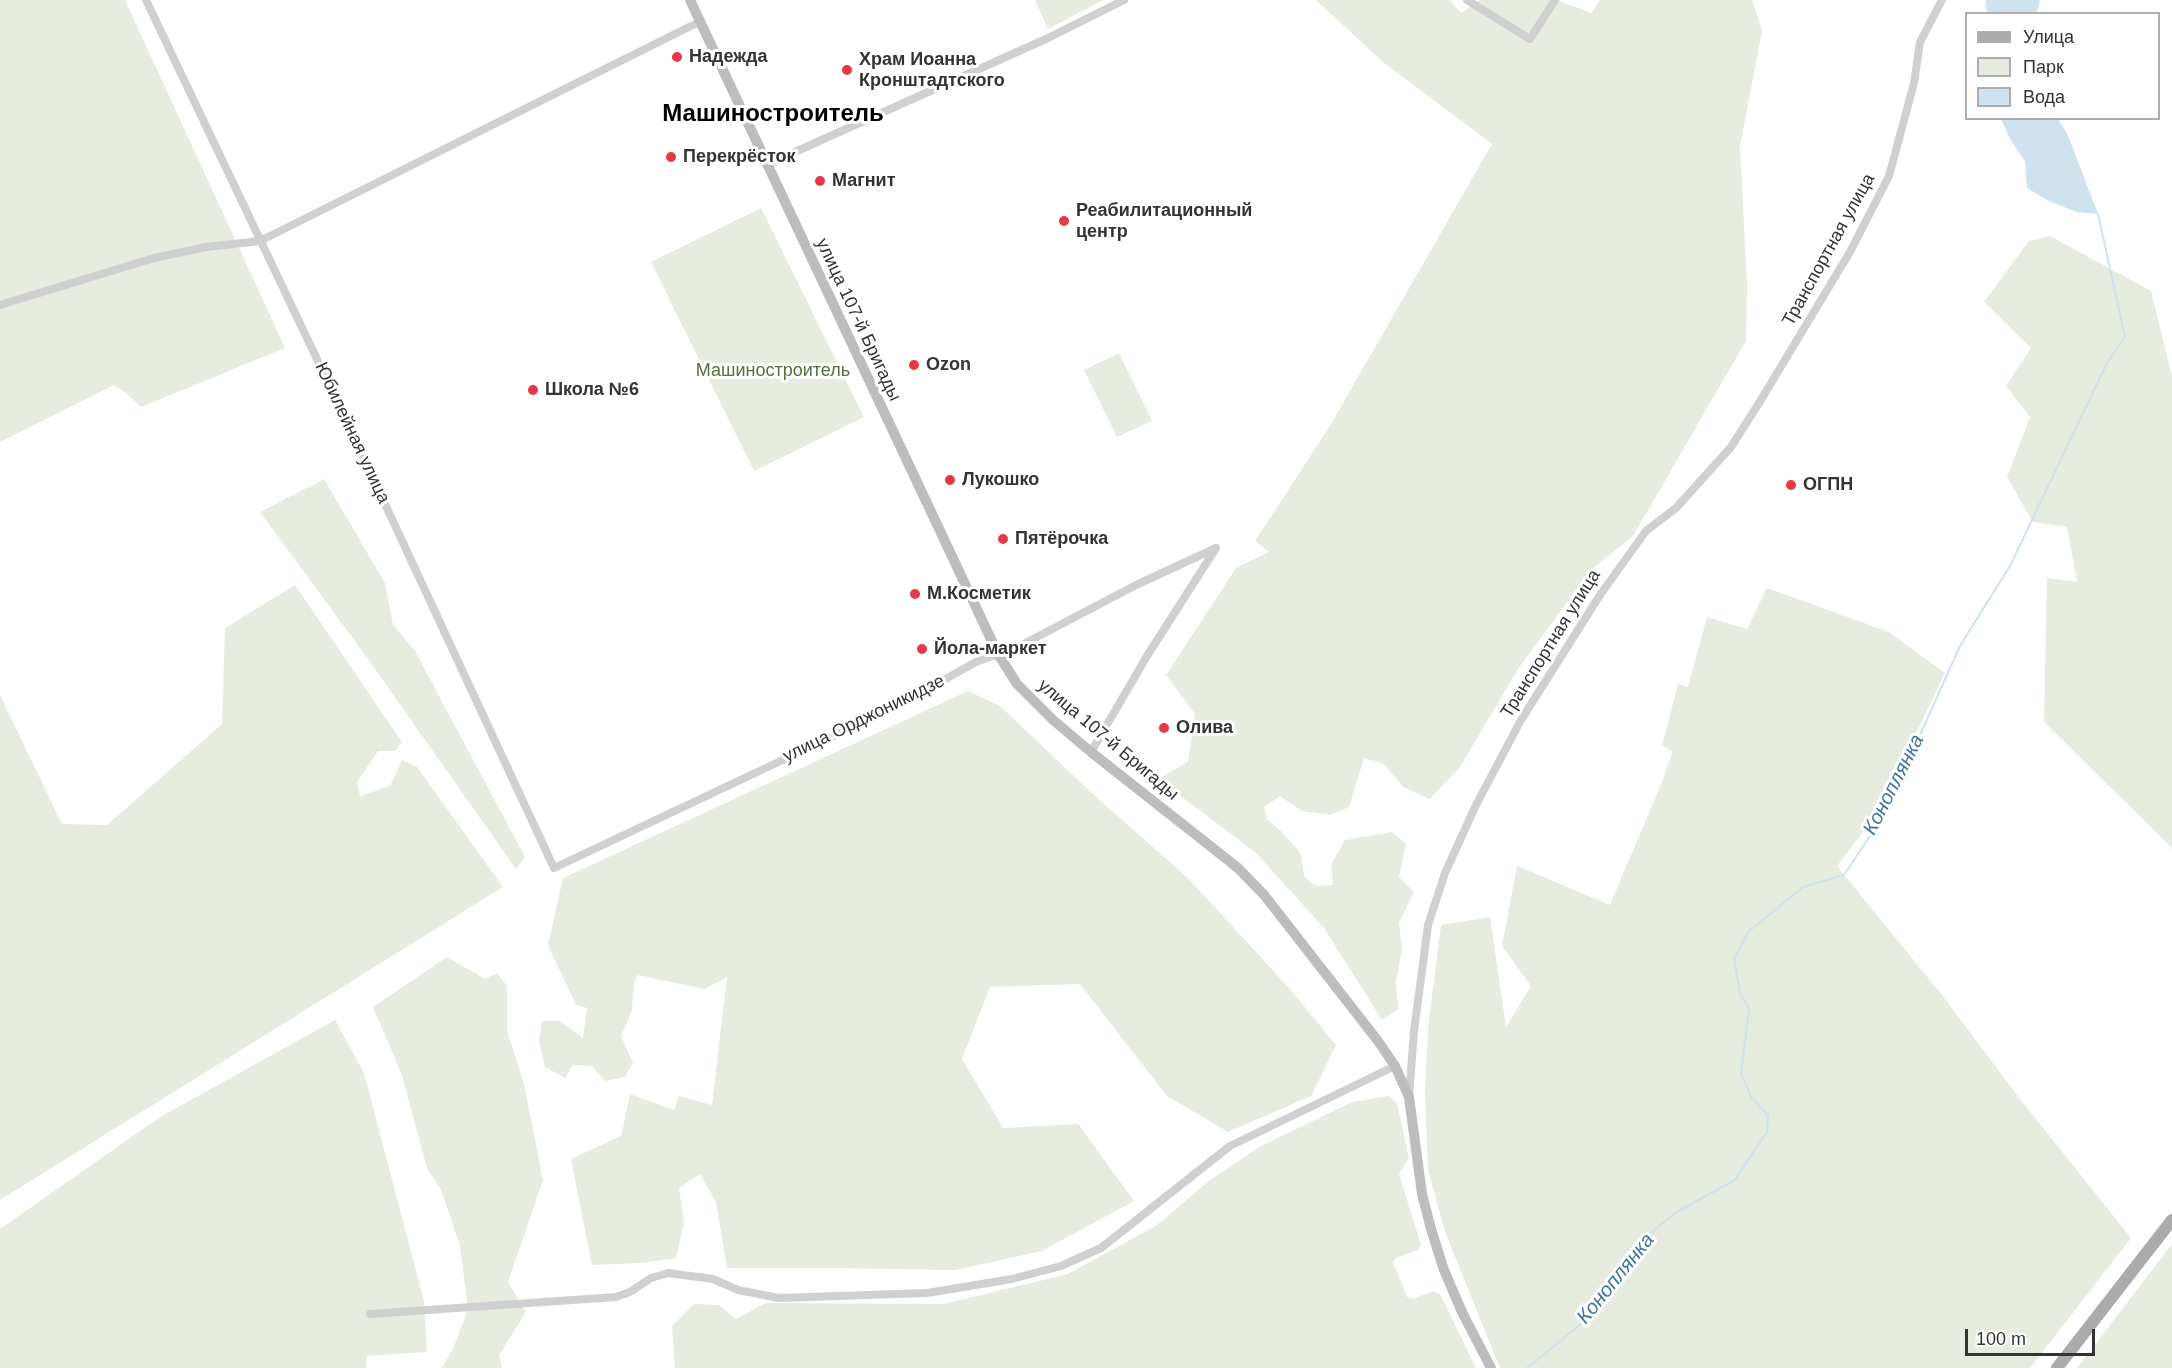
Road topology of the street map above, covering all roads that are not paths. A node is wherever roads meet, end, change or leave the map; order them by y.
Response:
1 (146, 0) edge
2 (690, 0) edge
3 (1124, 0) edge
4 (1467, 0) edge
5 (1555, 0) edge
6 (1942, 0) edge
7 (701, 21) junction
8 (766, 165) junction
9 (260, 241) junction
10 (0, 305) edge
11 (998, 654) junction
12 (1091, 752) junction
13 (554, 868) joint
14 (1395, 1066) junction
15 (1409, 1097) junction
16 (2172, 1220) edge
17 (370, 1314) dead end
18 (1491, 1368) edge
19 (2057, 1368) edge

1 - 9 street, Юбилейная улица
2 - 7 main road, улица 107-й Бригады
3 - 8 street
4 - 5 street
6 - 15 street, Транспортная улица
7 - 8 main road, улица 107-й Бригады
7 - 9 street
8 - 11 main road, улица 107-й Бригады
9 - 10 street
9 - 13 street, Юбилейная улица
11 - 12 main road, улица 107-й Бригады
11 - 12 street, улица Орджоникидзе
11 - 13 street, улица Орджоникидзе
12 - 14 main road, улица 107-й Бригады
14 - 15 main road, улица 107-й Бригады
14 - 17 street
15 - 18 main road, Транспортная улица
16 - 19 main road

